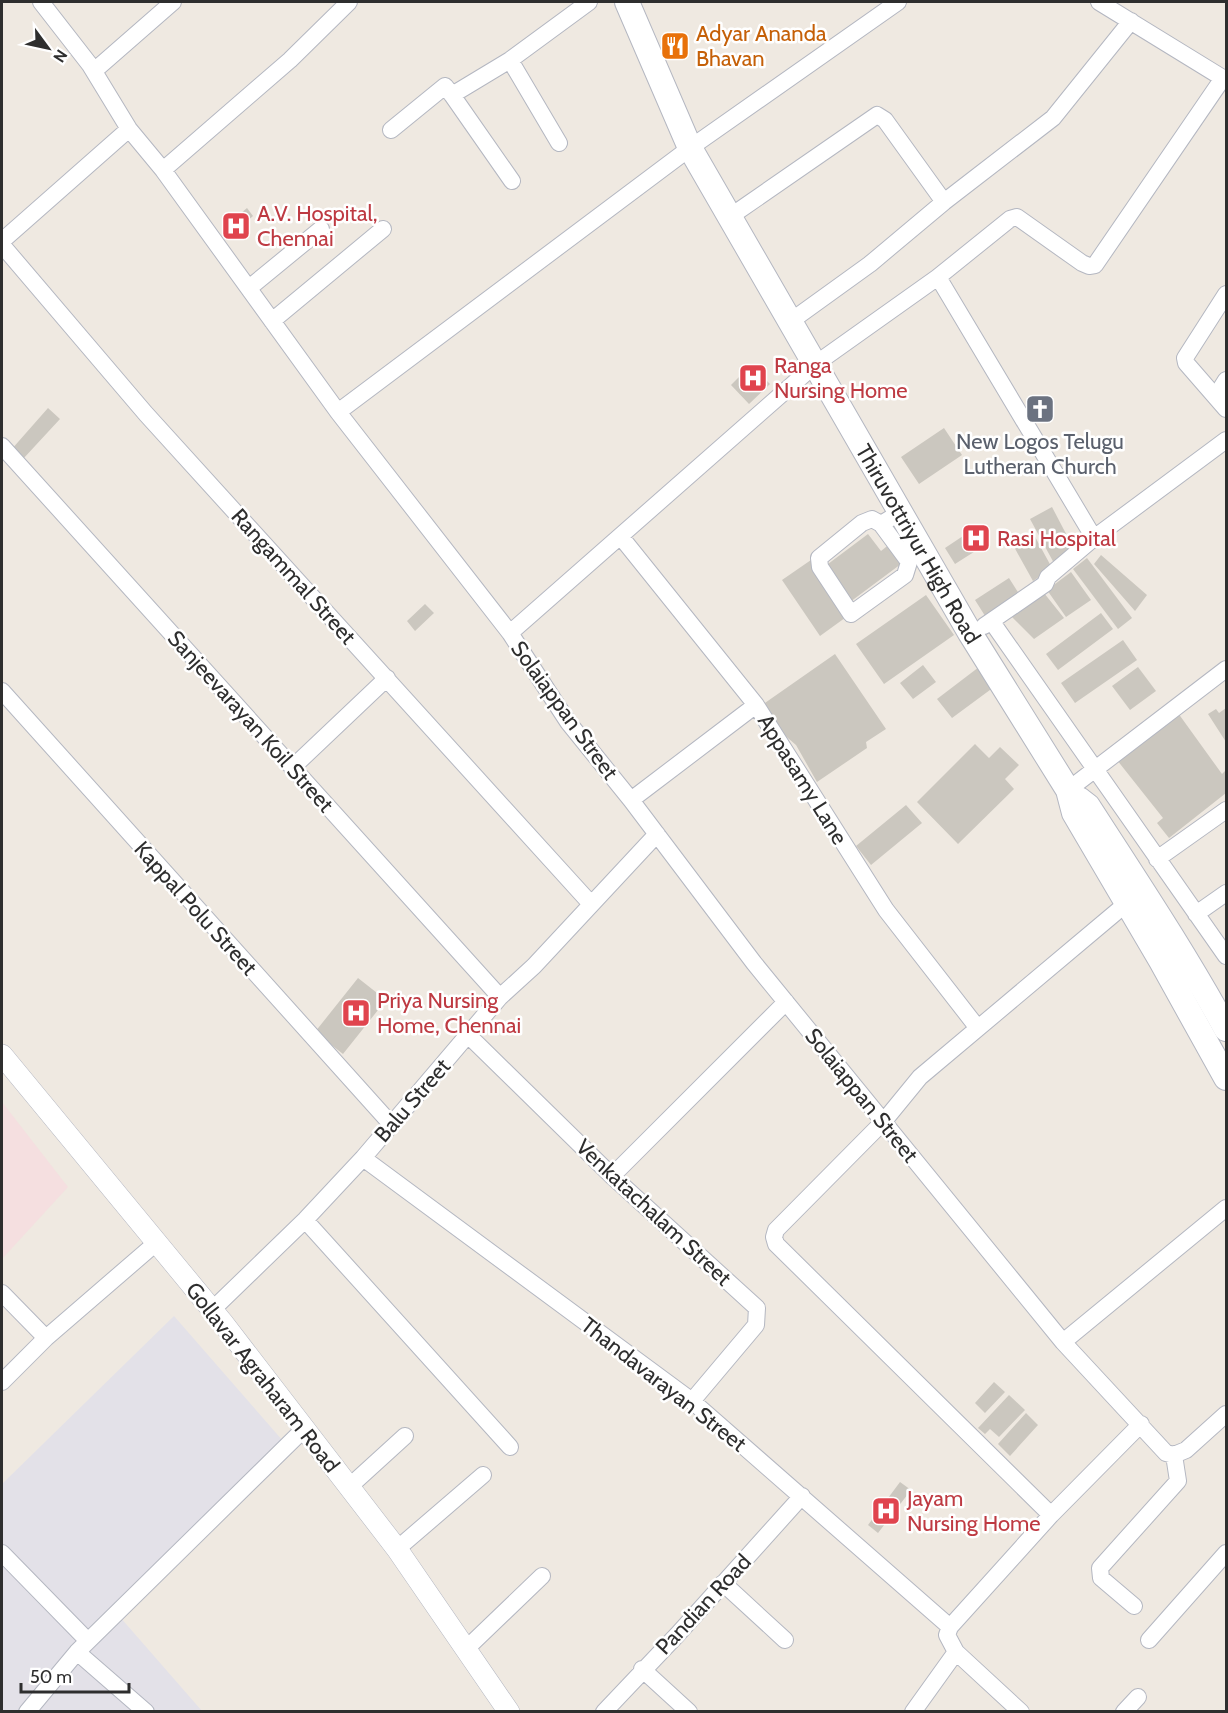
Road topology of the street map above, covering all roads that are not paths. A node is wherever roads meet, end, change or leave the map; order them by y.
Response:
1 (41, 2) edge
2 (173, 2) edge
3 (349, 2) edge
4 (589, 2) edge
5 (627, 2) edge
6 (898, 2) edge
7 (1099, 2) edge
8 (1131, 21) junction
9 (510, 60) junction
10 (94, 70) junction
11 (1225, 79) edge
12 (452, 95) junction
13 (129, 129) junction
14 (391, 130) dead end
15 (559, 143) dead end
16 (690, 148) junction
17 (163, 170) junction
18 (512, 181) dead end
19 (944, 202) junction
20 (731, 216) junction
21 (384, 229) dead end
22 (321, 230) dead end
23 (2, 243) edge
24 (938, 277) junction
25 (249, 288) junction
26 (1227, 294) edge
27 (272, 321) junction
28 (791, 321) junction
29 (817, 363) junction
30 (1227, 380) edge
31 (1221, 402) edge
32 (338, 412) junction
33 (1227, 440) edge
34 (2, 446) edge
35 (891, 518) junction
36 (621, 537) junction
37 (1094, 538) junction
38 (918, 564) junction
39 (992, 622) junction
40 (510, 633) junction
41 (970, 633) junction
42 (1227, 669) edge
43 (387, 678) junction
44 (2, 691) edge
45 (756, 705) junction
46 (292, 768) junction
47 (1094, 769) junction
48 (1068, 790) junction
49 (631, 800) junction
50 (1227, 810) edge
51 (657, 834) junction
52 (1157, 859) junction
53 (1227, 893) edge
54 (1127, 903) junction
55 (591, 904) junction
56 (1196, 914) junction
57 (1227, 956) edge
58 (500, 997) junction
59 (786, 1002) junction
60 (977, 1028) junction
61 (1227, 1029) edge
62 (468, 1035) junction
63 (2, 1055) edge
64 (1225, 1072) edge
65 (884, 1121) junction
66 (391, 1124) junction
67 (363, 1158) junction
68 (612, 1176) junction
69 (1227, 1209) edge
70 (305, 1220) junction
71 (156, 1243) junction
72 (2, 1293) edge
73 (212, 1310) junction
74 (46, 1338) junction
75 (1063, 1342) junction
76 (2, 1382) edge
77 (692, 1401) junction
78 (1227, 1414) edge
79 (1141, 1424) junction
80 (304, 1429) junction
81 (405, 1436) dead end
82 (510, 1447) dead end
83 (1174, 1455) junction
84 (483, 1475) dead end
85 (349, 1487) junction
86 (802, 1496) junction
87 (1051, 1515) junction
88 (397, 1550) junction
89 (2, 1553) edge
90 (1227, 1553) edge
91 (542, 1576) dead end
92 (723, 1583) junction
93 (1134, 1606) dead end
94 (950, 1627) junction
95 (785, 1640) dead end
96 (1149, 1640) dead end
97 (83, 1646) junction
98 (466, 1649) junction
99 (956, 1652) junction
100 (642, 1668) junction
101 (1138, 1697) dead end
102 (27, 1712) edge
103 (146, 1712) edge
104 (509, 1712) edge
105 (604, 1712) edge
106 (689, 1712) edge
107 (913, 1712) edge
108 (1021, 1712) edge
109 (1124, 1712) edge

1 - 10 street, Solaiappan Street
2 - 10 street
3 - 17 street
4 - 9 street
5 - 16 main road, Thiruvottriyur High Road
6 - 16 street
7 - 8 street
8 - 11 street
8 - 19 street
9 - 12 street
9 - 15 street
10 - 13 street, Solaiappan Street
11 - 24 street
12 - 14 street
12 - 18 street
13 - 17 street, Solaiappan Street
13 - 23 street
16 - 20 main road, Thiruvottriyur High Road
16 - 32 street
17 - 25 street, Solaiappan Street
19 - 20 street
19 - 28 street
20 - 28 main road, Thiruvottriyur High Road
21 - 27 street
22 - 25 street
23 - 43 street, Rangammal Street
24 - 29 street
24 - 37 street
25 - 27 street, Solaiappan Street
26 - 31 street
27 - 32 street, Solaiappan Street
28 - 29 main road, Thiruvottriyur High Road
29 - 35 main road, Thiruvottriyur High Road
29 - 36 street
30 - 31 street
32 - 40 street, Solaiappan Street
33 - 37 street
34 - 46 street, Sanjeevarayan Koil Street
35 - 38 main road, Thiruvottriyur High Road
35 - 38 street
36 - 40 street
36 - 45 street, Appasamy Lane
37 - 39 street
38 - 41 main road, Thiruvottriyur High Road
39 - 41 street
39 - 47 street
40 - 49 street, Solaiappan Street
41 - 48 main road, Thiruvottriyur High Road
42 - 47 street
43 - 46 street
43 - 55 street, Rangammal Street
44 - 66 street, Kappal Polu Street
45 - 49 street
45 - 60 street, Appasamy Lane
46 - 58 street, Sanjeevarayan Koil Street
47 - 48 street
47 - 52 street
48 - 54 main road, Thiruvottriyur High Road
48 - 61 main road
49 - 51 street, Solaiappan Street
50 - 52 street
51 - 55 street, Balu Street
51 - 59 street, Solaiappan Street
52 - 56 street
53 - 56 street
54 - 60 street
54 - 64 main road, Thiruvottriyur High Road
55 - 58 street, Balu Street
56 - 57 street
58 - 62 street, Balu Street
59 - 65 street, Solaiappan Street
59 - 68 street
60 - 65 street
62 - 66 street, Balu Street
62 - 68 street, Venkatachalam Street
63 - 71 street, Gollavar Agraharam Road
65 - 75 street, Solaiappan Street
65 - 87 street
66 - 67 street, Balu Street
67 - 70 street, Balu Street
67 - 77 street, Thandavarayan Street
68 - 77 street, Venkatachalam Street
69 - 75 street
70 - 73 street, Balu Street
70 - 82 street
71 - 73 street, Gollavar Agraharam Road
71 - 74 street
72 - 74 street
73 - 80 street, Gollavar Agraharam Road
74 - 76 street
75 - 79 street, Solaiappan Street
77 - 86 street, Thandavarayan Street
78 - 83 street
79 - 83 street, Solaiappan Street
79 - 87 street
80 - 85 street, Gollavar Agraharam Road
80 - 97 street
81 - 85 street
83 - 93 street
84 - 88 street
85 - 88 street, Gollavar Agraharam Road
86 - 92 street, Pandian Road
86 - 94 street, Thandavarayan Street
87 - 94 street
88 - 98 street, Gollavar Agraharam Road
89 - 97 street
90 - 96 street
91 - 98 street
92 - 95 street
92 - 100 street, Pandian Road
94 - 99 street
97 - 102 street
97 - 103 street
98 - 104 street, Gollavar Agraharam Road
99 - 107 street
99 - 108 street
100 - 105 street, Pandian Road
100 - 106 street
101 - 109 street

